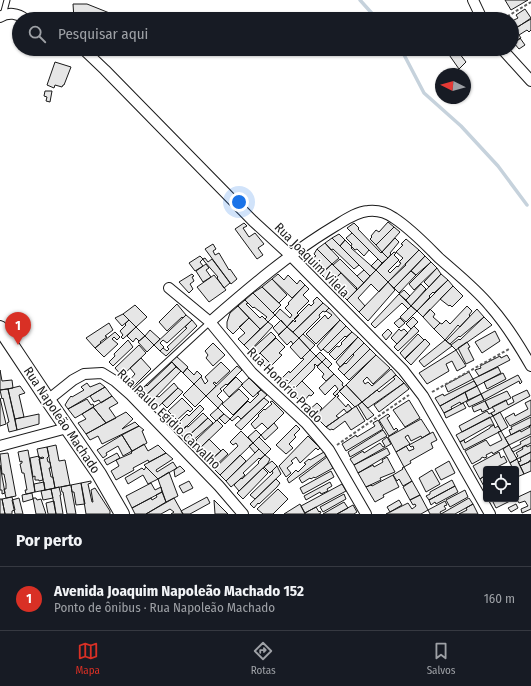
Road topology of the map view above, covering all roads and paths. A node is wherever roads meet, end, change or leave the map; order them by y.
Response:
1 (7, 0) edge
2 (473, 0) edge
3 (531, 2) edge
4 (479, 12) edge
5 (515, 12) edge
6 (12, 13) edge
7 (2, 16) edge
8 (90, 56) edge
9 (508, 56) edge
10 (531, 81) edge
11 (290, 255) junction
12 (169, 288) dead end
13 (210, 322) junction
14 (1, 333) edge
15 (518, 344) junction
16 (531, 366) edge
17 (421, 393) junction
18 (130, 395) junction
19 (48, 400) junction
20 (67, 428) junction
21 (0, 446) edge
22 (329, 450) junction
23 (122, 514) edge
24 (243, 514) edge
25 (366, 514) edge
26 (490, 514) edge

1 - 7 lane
2 - 4 street
3 - 5 path
6 - 7 street
8 - 11 street, Rua Joaquim Vilela
9 - 10 street
11 - 13 street
11 - 15 street
11 - 17 street, Rua Joaquim Vilela
12 - 13 street, Rua Honório Prado
13 - 18 lane
13 - 22 street, Rua Honório Prado
14 - 19 main road, Rua Napoleão Machado
15 - 16 street
15 - 17 path
17 - 22 path
17 - 26 street, Rua Joaquim Vilela
18 - 19 street, Rua Paulo Egídio Carvalho
18 - 24 street, Rua Paulo Egídio Carvalho
19 - 20 main road, Rua Napoleão Machado
20 - 21 street
20 - 23 main road, Rua Napoleão Machado
22 - 25 street, Rua Honório Prado

